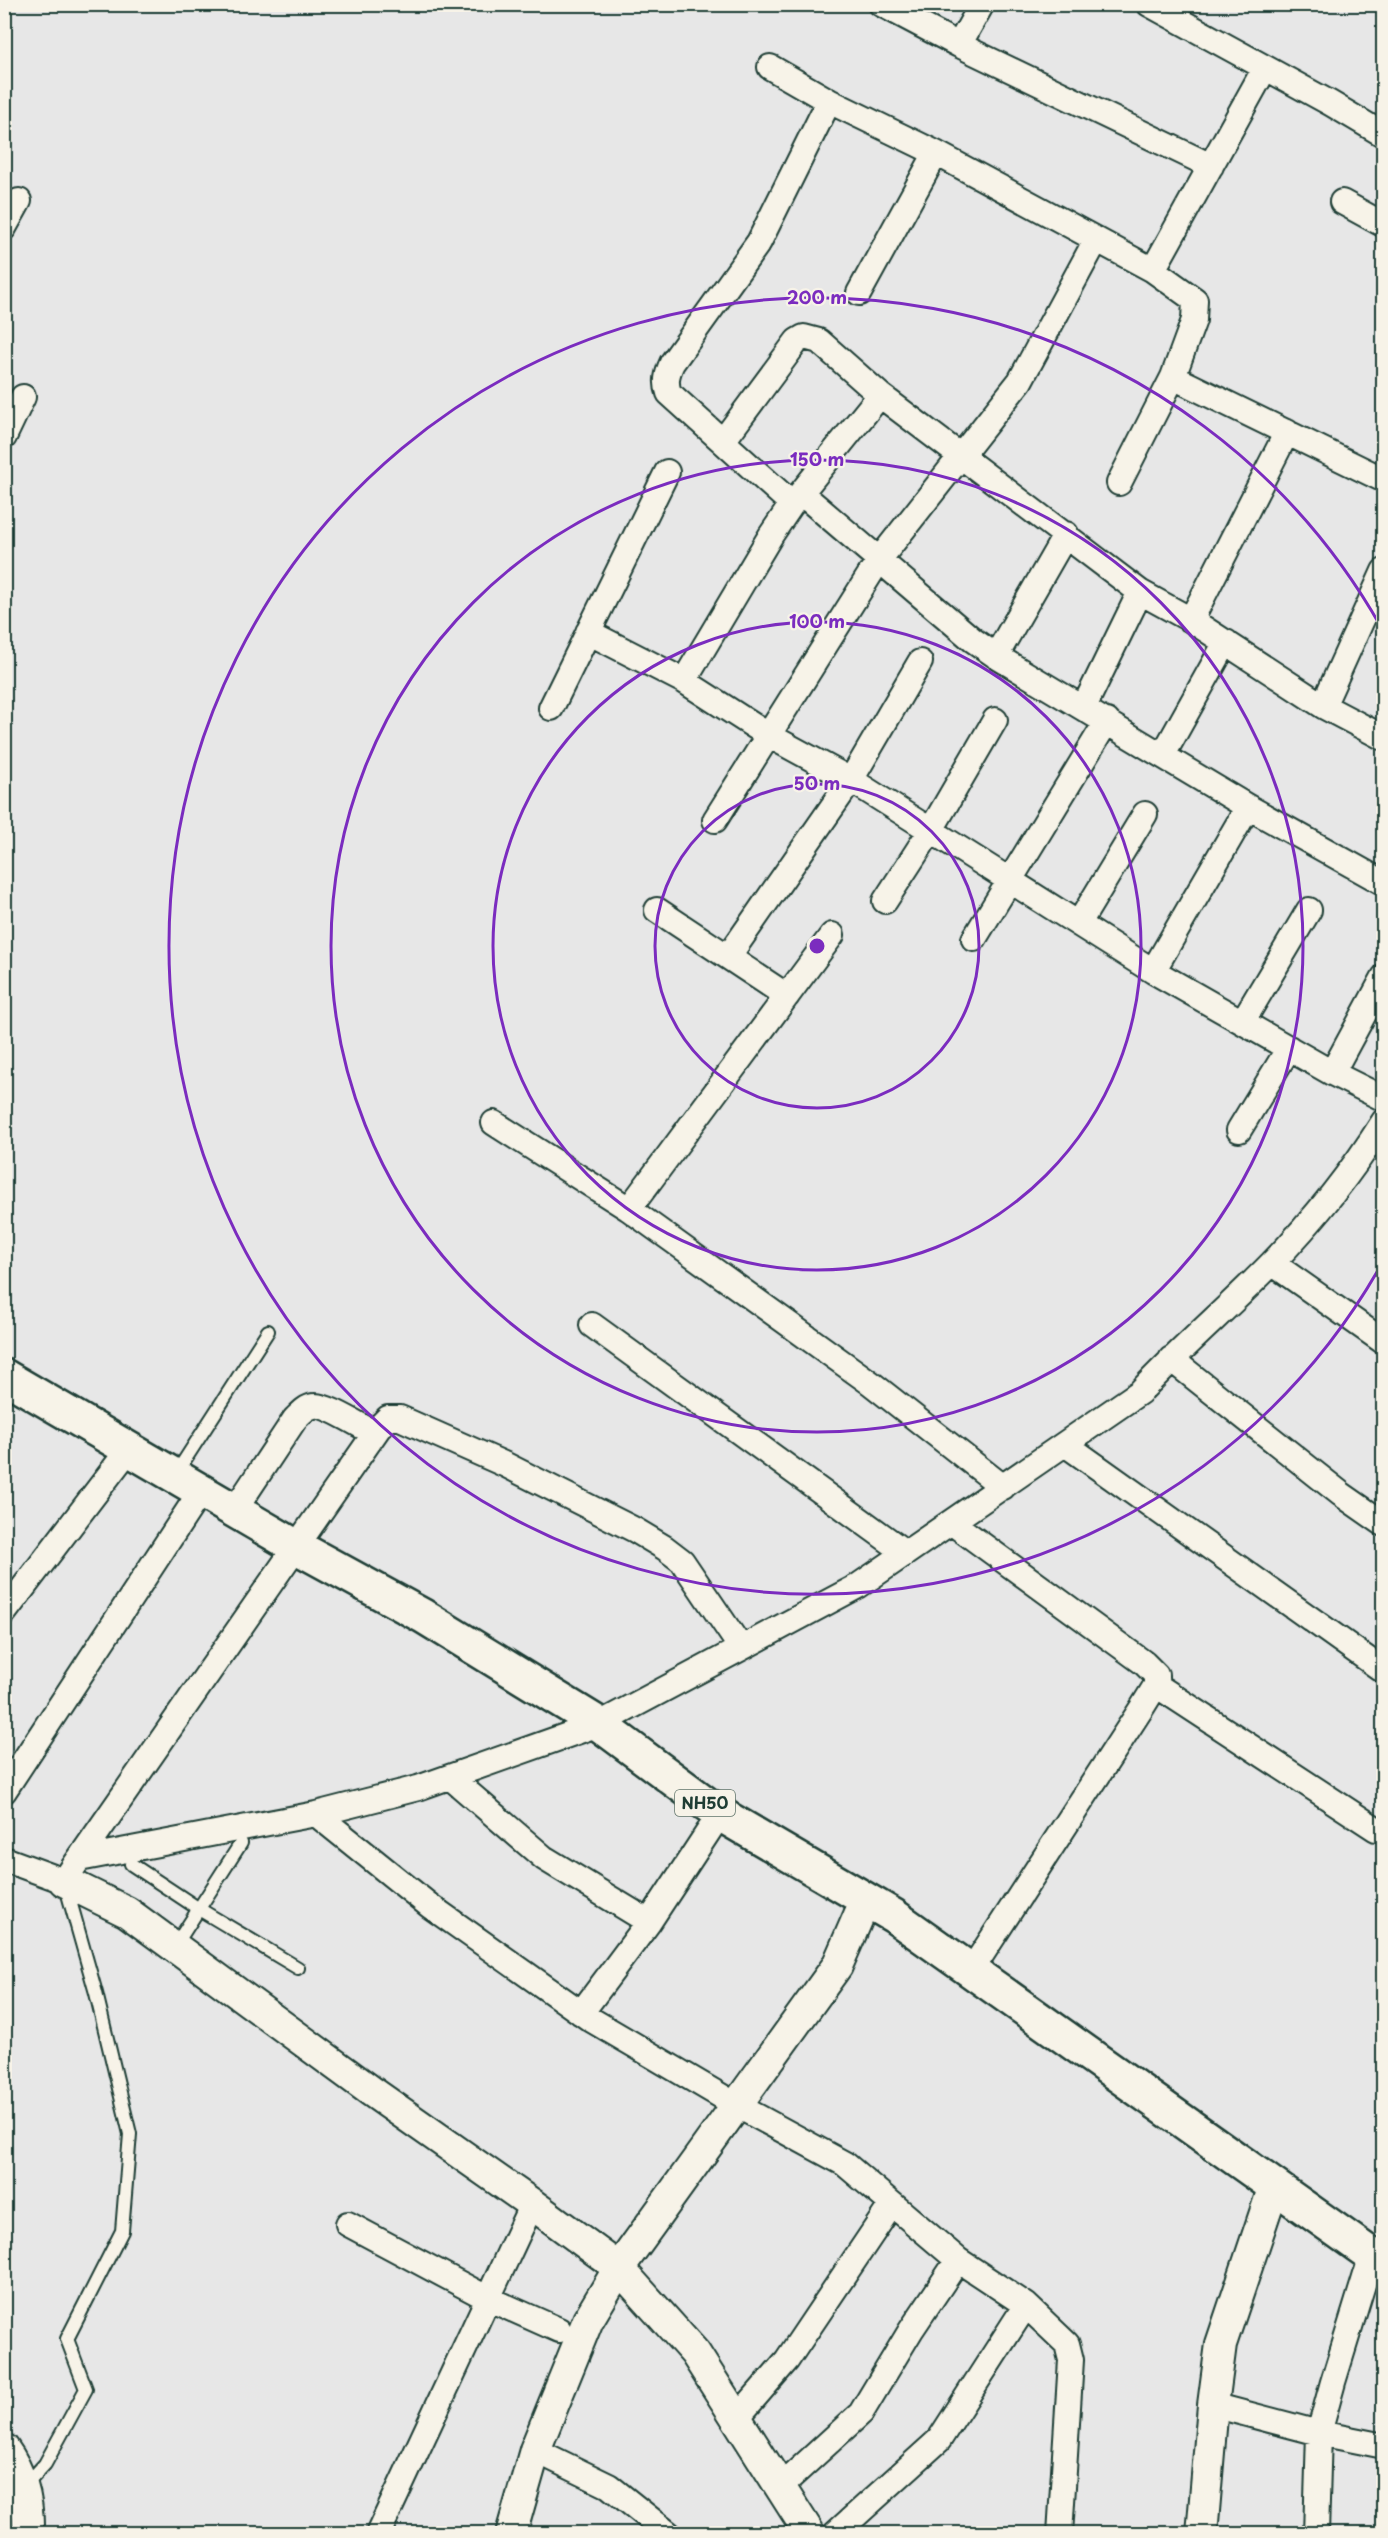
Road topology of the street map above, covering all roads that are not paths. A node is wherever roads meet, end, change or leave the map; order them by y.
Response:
1 (881, 4) edge
2 (982, 4) edge
3 (1149, 4) edge
4 (959, 45) junction
5 (770, 67) dead end
6 (1265, 68) junction
7 (829, 101) junction
8 (1383, 135) edge
9 (936, 153) junction
10 (1211, 166) junction
11 (19, 201) dead end
12 (1342, 202) dead end
13 (1383, 225) edge
14 (4, 228) edge
15 (1096, 240) junction
16 (1153, 270) junction
17 (859, 293) dead end
18 (1173, 377) junction
19 (880, 395) junction
20 (23, 397) dead end
21 (1287, 432) junction
22 (4, 438) edge
23 (723, 441) junction
24 (961, 456) junction
25 (667, 472) dead end
26 (1383, 480) edge
27 (1119, 483) dead end
28 (796, 498) junction
29 (1066, 534) junction
30 (879, 560) junction
31 (1383, 571) edge
32 (1140, 591) junction
33 (1376, 609) edge
34 (1191, 620) junction
35 (588, 632) junction
36 (1226, 642) junction
37 (996, 656) junction
38 (920, 662) dead end
39 (684, 681) junction
40 (1323, 706) junction
41 (1084, 707) junction
42 (551, 708) dead end
43 (995, 720) dead end
44 (1107, 721) junction
45 (768, 735) junction
46 (1383, 738) edge
47 (1163, 755) junction
48 (851, 780) junction
49 (1248, 807) junction
50 (1145, 814) dead end
51 (715, 820) dead end
52 (931, 830) junction
53 (1011, 880) junction
54 (1383, 883) edge
55 (885, 901) dead end
56 (657, 910) dead end
57 (1309, 910) dead end
58 (1078, 923) junction
59 (832, 935) dead end
60 (974, 939) dead end
61 (728, 957) junction
62 (1153, 971) junction
63 (1383, 977) edge
64 (787, 996) junction
65 (1243, 1021) junction
66 (1289, 1048) junction
67 (1332, 1073) junction
68 (1383, 1099) edge
69 (1383, 1120) edge
70 (494, 1123) dead end
71 (1239, 1130) dead end
72 (629, 1209) junction
73 (1272, 1263) junction
74 (592, 1325) dead end
75 (268, 1330) dead end
76 (1383, 1342) edge
77 (1171, 1359) junction
78 (4, 1377) edge
79 (374, 1433) junction
80 (1065, 1444) junction
81 (129, 1449) junction
82 (188, 1484) junction
83 (1002, 1486) junction
84 (234, 1511) junction
85 (951, 1522) junction
86 (1383, 1524) edge
87 (295, 1546) junction
88 (906, 1553) junction
89 (4, 1613) edge
90 (741, 1648) junction
91 (1379, 1660) edge
92 (1156, 1685) junction
93 (599, 1724) junction
94 (450, 1777) junction
95 (4, 1791) edge
96 (316, 1814) junction
97 (720, 1814) junction
98 (1376, 1829) dead end
99 (241, 1843) dead end
100 (4, 1859) edge
101 (131, 1864) dead end
102 (72, 1870) junction
103 (866, 1899) junction
104 (199, 1909) junction
105 (649, 1922) junction
106 (175, 1946) junction
107 (298, 1968) dead end
108 (971, 1971) junction
109 (581, 2013) junction
110 (738, 2106) junction
111 (1274, 2186) junction
112 (532, 2204) junction
113 (892, 2204) junction
114 (348, 2224) dead end
115 (958, 2260) junction
116 (1378, 2260) edge
117 (619, 2268) junction
118 (487, 2298) junction
119 (1026, 2305) junction
120 (558, 2330) dead end
121 (1213, 2405) junction
122 (736, 2419) junction
123 (1319, 2433) junction
124 (1383, 2446) edge
125 (4, 2448) edge
126 (535, 2450) junction
127 (781, 2486) junction
128 (23, 2488) junction
129 (28, 2534) edge
130 (378, 2534) edge
131 (511, 2534) edge
132 (669, 2534) edge
133 (810, 2534) edge
134 (835, 2534) edge
135 (1060, 2534) edge
136 (1202, 2534) edge
137 (1316, 2534) edge

1 - 4 street
2 - 4 street
3 - 6 street
4 - 10 street
5 - 7 street
6 - 8 street
6 - 10 street
7 - 9 street
7 - 23 street
9 - 15 street
9 - 17 street
10 - 16 street
11 - 14 street
12 - 13 street
15 - 16 street
15 - 24 street
16 - 18 street
18 - 21 street
18 - 27 street
19 - 23 street
19 - 24 street
19 - 28 street
20 - 22 street
21 - 26 street
21 - 34 street
23 - 28 street
24 - 29 street
24 - 30 street
25 - 35 street
28 - 30 street
28 - 39 street
29 - 32 street
29 - 37 street
30 - 37 street
30 - 45 street
31 - 33 street
32 - 34 street
32 - 41 street
33 - 40 street
34 - 36 street
35 - 39 street
35 - 42 street
36 - 40 street
36 - 47 street
37 - 41 street
38 - 48 street
39 - 45 street
40 - 46 street
41 - 44 street
43 - 52 street
44 - 47 street
44 - 53 street
45 - 48 street
45 - 51 street
47 - 49 street
48 - 52 street
48 - 61 street
49 - 54 street
49 - 62 street
50 - 58 street
52 - 53 street
52 - 55 street
53 - 58 street
53 - 60 street
56 - 61 street
57 - 65 street
58 - 62 street
59 - 64 street
61 - 64 street
62 - 65 street
63 - 67 street
64 - 72 street
65 - 66 street
66 - 67 street
66 - 71 street
67 - 68 street
69 - 73 street
70 - 72 street
72 - 83 street
73 - 76 street
73 - 77 street
74 - 88 street
75 - 82 lane
77 - 80 street
77 - 86 street
78 - 81 highway, NH50
79 - 84 street
79 - 87 street
79 - 90 street
80 - 83 street
80 - 91 street
81 - 82 highway, NH50
81 - 89 street
82 - 84 highway, NH50
82 - 95 street
83 - 85 street
84 - 87 highway, NH50
85 - 88 street
85 - 92 street
87 - 93 highway, NH50
87 - 102 street
88 - 90 street
90 - 93 street
92 - 98 street
92 - 108 street
93 - 94 street
93 - 97 highway, NH50
94 - 96 street
94 - 105 street
96 - 102 street
96 - 109 street
97 - 103 highway, NH50
97 - 105 street
99 - 104 lane
100 - 102 street
101 - 104 lane
102 - 106 street
102 - 128 lane
103 - 108 highway, NH50
103 - 110 street
104 - 106 lane
104 - 107 lane
105 - 109 street
106 - 112 street
108 - 111 highway, NH50
109 - 110 street
110 - 113 street
110 - 117 street
111 - 116 highway, NH50
111 - 121 street
112 - 117 street
112 - 118 street
113 - 115 street
113 - 122 street
114 - 118 street
115 - 119 street
115 - 127 street
116 - 123 street
117 - 122 street
117 - 126 street
118 - 120 street
118 - 130 street
119 - 134 street
119 - 135 street
121 - 123 street
121 - 136 street
122 - 127 street
123 - 124 street
123 - 137 street
125 - 128 street
126 - 131 street
126 - 132 street
127 - 133 street
128 - 129 street

